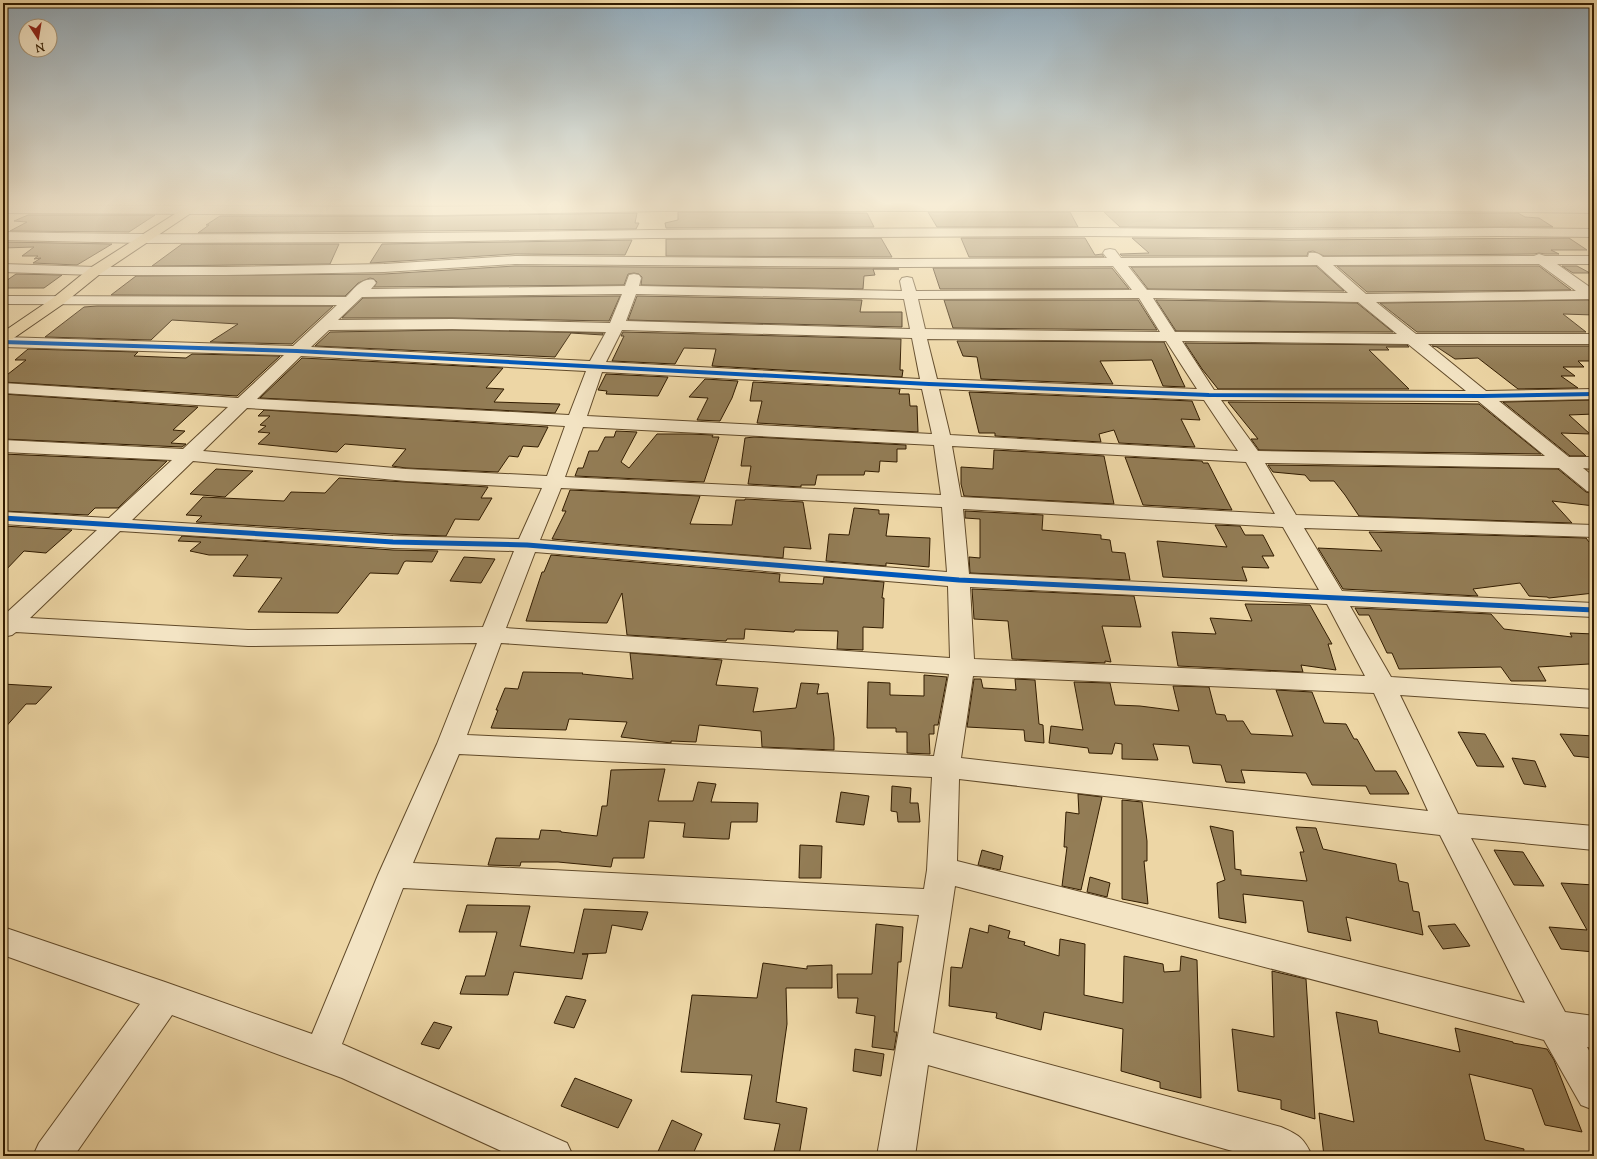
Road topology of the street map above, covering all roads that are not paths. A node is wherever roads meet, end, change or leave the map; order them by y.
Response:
1 (116, 257) edge
2 (394, 257) edge
3 (639, 257) edge
4 (901, 257) edge
5 (1112, 257) edge
6 (1315, 257) edge
7 (1537, 257) edge
8 (638, 260) junction
9 (1542, 260) junction
10 (1594, 260) edge
11 (1319, 261) junction
12 (1116, 262) junction
13 (903, 263) junction
14 (3, 268) edge
15 (384, 268) junction
16 (95, 271) junction
17 (631, 290) junction
18 (1143, 294) junction
19 (910, 295) junction
20 (1593, 296) edge
21 (354, 297) junction
22 (1362, 298) junction
23 (3, 300) edge
24 (58, 301) junction
25 (325, 325) junction
26 (616, 327) junction
27 (918, 334) junction
28 (1171, 336) junction
29 (1413, 339) junction
30 (1594, 339) edge
31 (3, 341) edge
32 (297, 351) junction
33 (596, 366) junction
34 (929, 384) junction
35 (3, 388) edge
36 (1594, 394) edge
37 (1209, 395) junction
38 (1482, 396) junction
39 (242, 403) junction
40 (575, 421) junction
41 (942, 440) junction
42 (3, 446) edge
43 (187, 455) junction
44 (1252, 457) junction
45 (1563, 462) junction
46 (1594, 463) edge
47 (554, 482) junction
48 (1594, 487) edge
49 (952, 502) junction
50 (3, 518) edge
51 (1288, 521) junction
52 (113, 526) junction
53 (1594, 531) edge
54 (527, 545) junction
55 (959, 580) junction
56 (1334, 597) junction
57 (1594, 610) edge
58 (5, 626) edge
59 (494, 635) junction
60 (962, 667) junction
61 (1383, 685) junction
62 (1594, 699) edge
63 (450, 744) junction
64 (946, 767) junction
65 (1449, 825) junction
66 (1594, 838) edge
67 (942, 870) junction
68 (392, 875) junction
69 (936, 903) junction
70 (3, 941) edge
71 (165, 997) junction
72 (1555, 1027) junction
73 (1594, 1032) edge
74 (913, 1044) junction
75 (321, 1054) junction
76 (1594, 1092) edge
77 (52, 1156) edge
78 (554, 1156) edge
79 (896, 1156) edge
80 (1293, 1156) edge

1 - 16 main road
2 - 15 street
3 - 8 street
4 - 13 street
5 - 12 street
6 - 11 street
7 - 9 street
8 - 13 street
8 - 15 street
8 - 17 street
9 - 10 street
9 - 11 street
9 - 20 street
11 - 12 street
11 - 22 street
12 - 13 street
12 - 18 street
13 - 19 street
14 - 16 street
15 - 16 street
15 - 21 street
16 - 24 main road
17 - 19 street
17 - 21 street
17 - 26 street
18 - 19 street
18 - 22 street
18 - 28 street
19 - 27 street
20 - 22 street
21 - 24 street
21 - 25 street
22 - 29 street
23 - 24 street
24 - 31 main road
25 - 26 street
25 - 32 street
26 - 27 street
26 - 33 street
27 - 28 street
27 - 34 street
28 - 29 street
28 - 37 street
29 - 30 street
29 - 38 street
31 - 32 street
32 - 33 street
32 - 39 street
33 - 34 street
33 - 40 street
34 - 37 street
34 - 41 street
35 - 39 street
36 - 38 street
37 - 38 street
37 - 44 street
38 - 45 street
39 - 40 street
39 - 43 street
40 - 41 street
40 - 47 street
41 - 44 street
41 - 49 street
42 - 43 street
43 - 47 street
43 - 52 street
44 - 45 street
44 - 51 street
45 - 46 street
45 - 48 street
47 - 49 street
47 - 54 street
49 - 51 street
49 - 55 street
50 - 52 street
51 - 53 street
51 - 56 street
52 - 54 street
52 - 58 street
54 - 55 street
54 - 59 street
55 - 56 street
55 - 60 street
56 - 57 street
56 - 61 street
58 - 59 street
59 - 60 street
59 - 63 street
60 - 61 street
60 - 64 street
61 - 62 street
61 - 65 street
63 - 64 street
63 - 68 street
64 - 65 street
64 - 67 street
65 - 66 street
65 - 72 street
67 - 69 street
67 - 72 street
68 - 69 street
68 - 75 street
69 - 74 street
70 - 71 street
71 - 75 street
71 - 77 street
72 - 73 street
72 - 76 street
74 - 79 street
74 - 80 street
75 - 78 street

